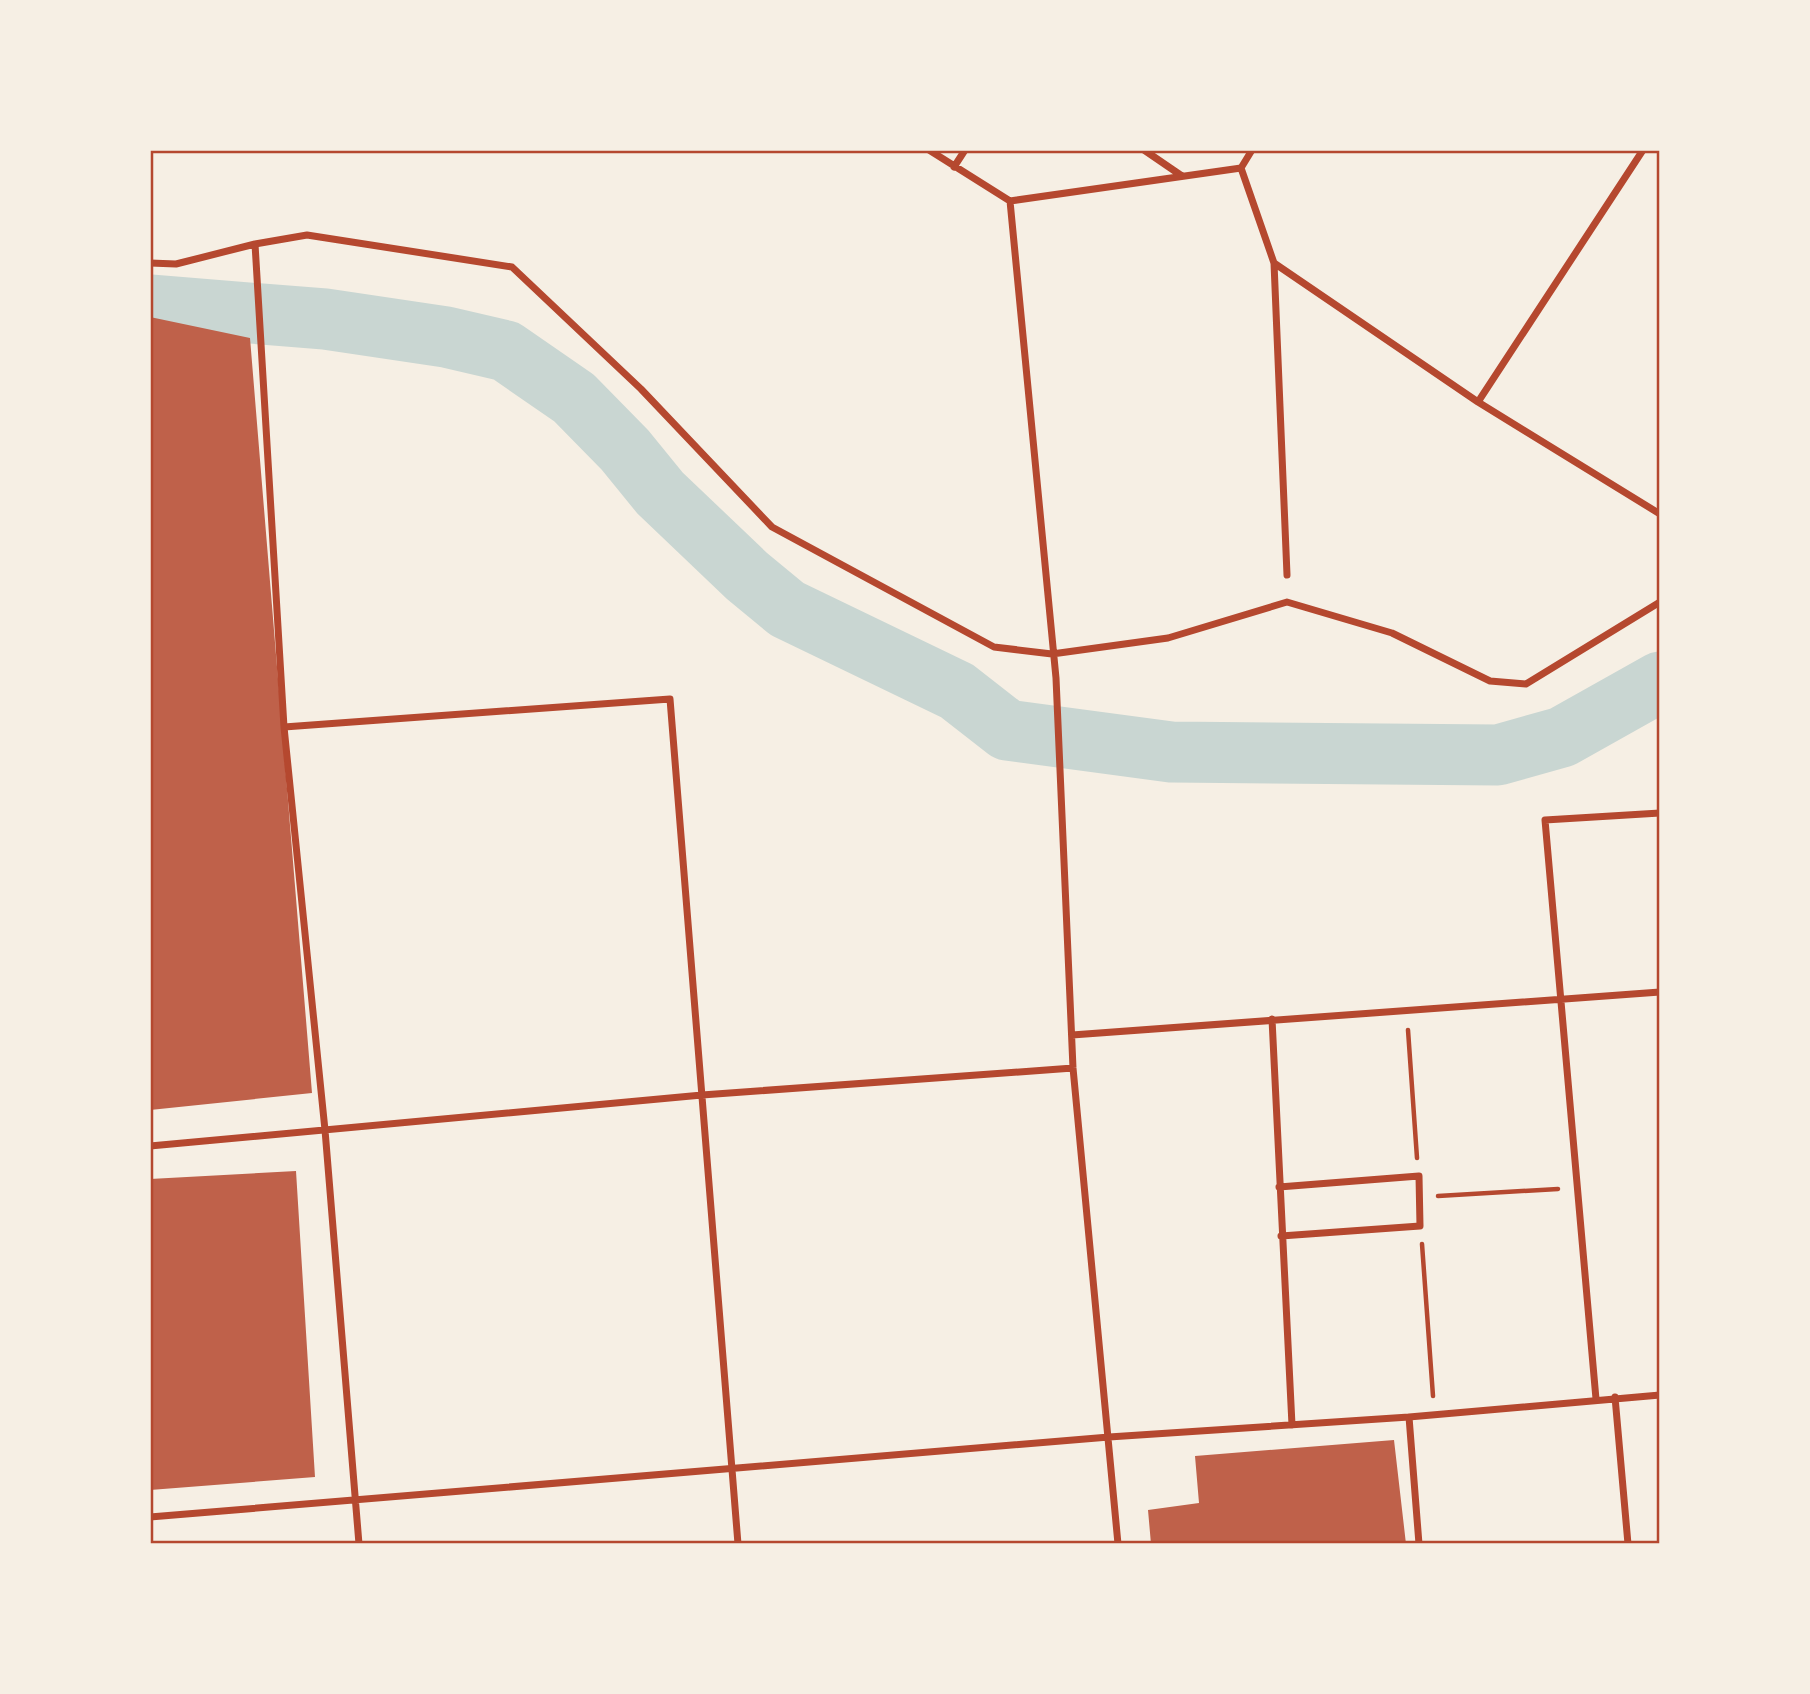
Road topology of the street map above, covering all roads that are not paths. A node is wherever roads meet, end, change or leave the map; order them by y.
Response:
1 (929, 150) edge
2 (965, 150) edge
3 (1144, 150) edge
4 (1252, 150) edge
5 (1643, 150) edge
6 (954, 167) junction
7 (1241, 168) junction
8 (1182, 176) junction
9 (1010, 201) junction
10 (255, 244) junction
11 (150, 263) edge
12 (1274, 263) junction
13 (1478, 402) junction
14 (1660, 514) edge
15 (1287, 575) dead end
16 (1660, 602) edge
17 (1052, 654) junction
18 (284, 727) junction
19 (1660, 813) edge
20 (1660, 992) edge
21 (1559, 1000) junction
22 (1272, 1019) junction
23 (1072, 1035) junction
24 (1073, 1068) junction
25 (702, 1095) junction
26 (325, 1130) junction
27 (150, 1146) edge
28 (1279, 1187) junction
29 (1281, 1236) junction
30 (1660, 1395) edge
31 (1615, 1397) junction
32 (1596, 1399) junction
33 (1409, 1417) junction
34 (1292, 1425) junction
35 (1109, 1437) junction
36 (732, 1468) junction
37 (356, 1499) junction
38 (150, 1517) edge
39 (359, 1544) edge
40 (738, 1544) edge
41 (1118, 1544) edge
42 (1419, 1544) edge
43 (1628, 1544) edge

1 - 6 street
2 - 6 street
3 - 8 street
4 - 7 street
5 - 13 street
6 - 9 street
7 - 8 street
7 - 12 street
8 - 9 street
9 - 17 street
10 - 11 street
10 - 17 street
10 - 18 street
12 - 13 street
12 - 15 street
13 - 14 street
16 - 17 street
17 - 23 street
18 - 25 street
18 - 26 street
19 - 21 street
20 - 21 street
21 - 22 street
21 - 32 street
22 - 23 street
22 - 28 street
23 - 24 street
24 - 25 street
24 - 35 street
25 - 26 street
25 - 36 street
26 - 27 street
26 - 37 street
28 - 29 street
28 - 29 street
29 - 34 street
30 - 31 street
31 - 32 street
31 - 43 street
32 - 33 street
33 - 34 street
33 - 42 street
34 - 35 street
35 - 36 street
35 - 41 street
36 - 37 street
36 - 40 street
37 - 38 street
37 - 39 street

